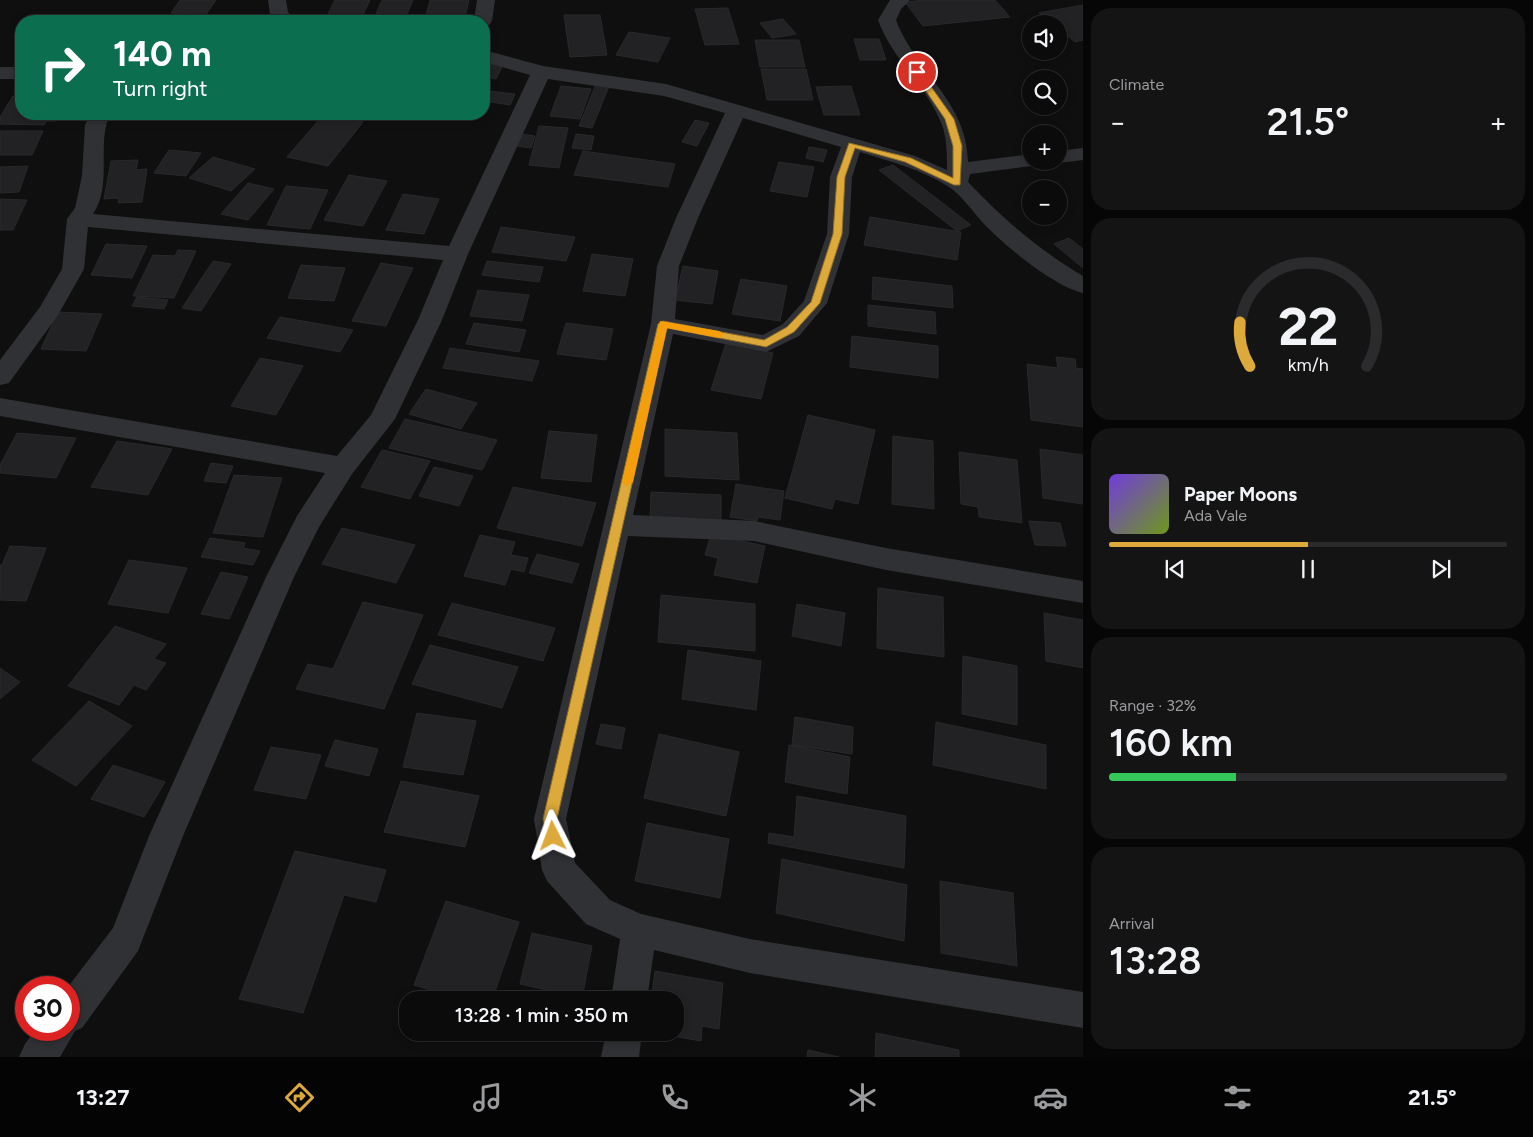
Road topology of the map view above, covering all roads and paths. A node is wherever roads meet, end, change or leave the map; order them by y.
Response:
1 (277, 0) edge
2 (486, 0) edge
3 (901, 0) edge
4 (280, 15) edge
5 (484, 15) edge
6 (490, 58) edge
7 (541, 72) junction
8 (0, 73) edge
9 (15, 74) edge
10 (736, 111) junction
11 (97, 120) edge
12 (852, 144) junction
13 (1083, 154) edge
14 (1067, 156) edge
15 (1022, 161) edge
16 (957, 183) junction
17 (78, 219) junction
18 (456, 254) junction
19 (1083, 286) edge
20 (663, 324) junction
21 (8, 354) edge
22 (0, 377) edge
23 (0, 407) edge
24 (342, 467) junction
25 (617, 525) junction
26 (1083, 592) edge
27 (639, 930) junction
28 (630, 991) edge
29 (80, 1000) edge
30 (1083, 1010) edge
31 (49, 1041) edge
32 (623, 1041) edge
33 (38, 1057) edge
34 (620, 1057) edge

1 - 4 street
2 - 5 street
3 - 16 street
6 - 7 street
7 - 10 street
7 - 18 street
8 - 9 street
10 - 12 street
10 - 20 street
11 - 17 street
12 - 16 street
12 - 20 street
13 - 14 street
15 - 16 street
16 - 19 street
17 - 18 street
17 - 21 street
18 - 24 street
20 - 25 street
21 - 22 street
23 - 24 street
24 - 29 street
25 - 26 street
25 - 27 street
27 - 28 street
27 - 30 street
31 - 33 street
32 - 34 street

